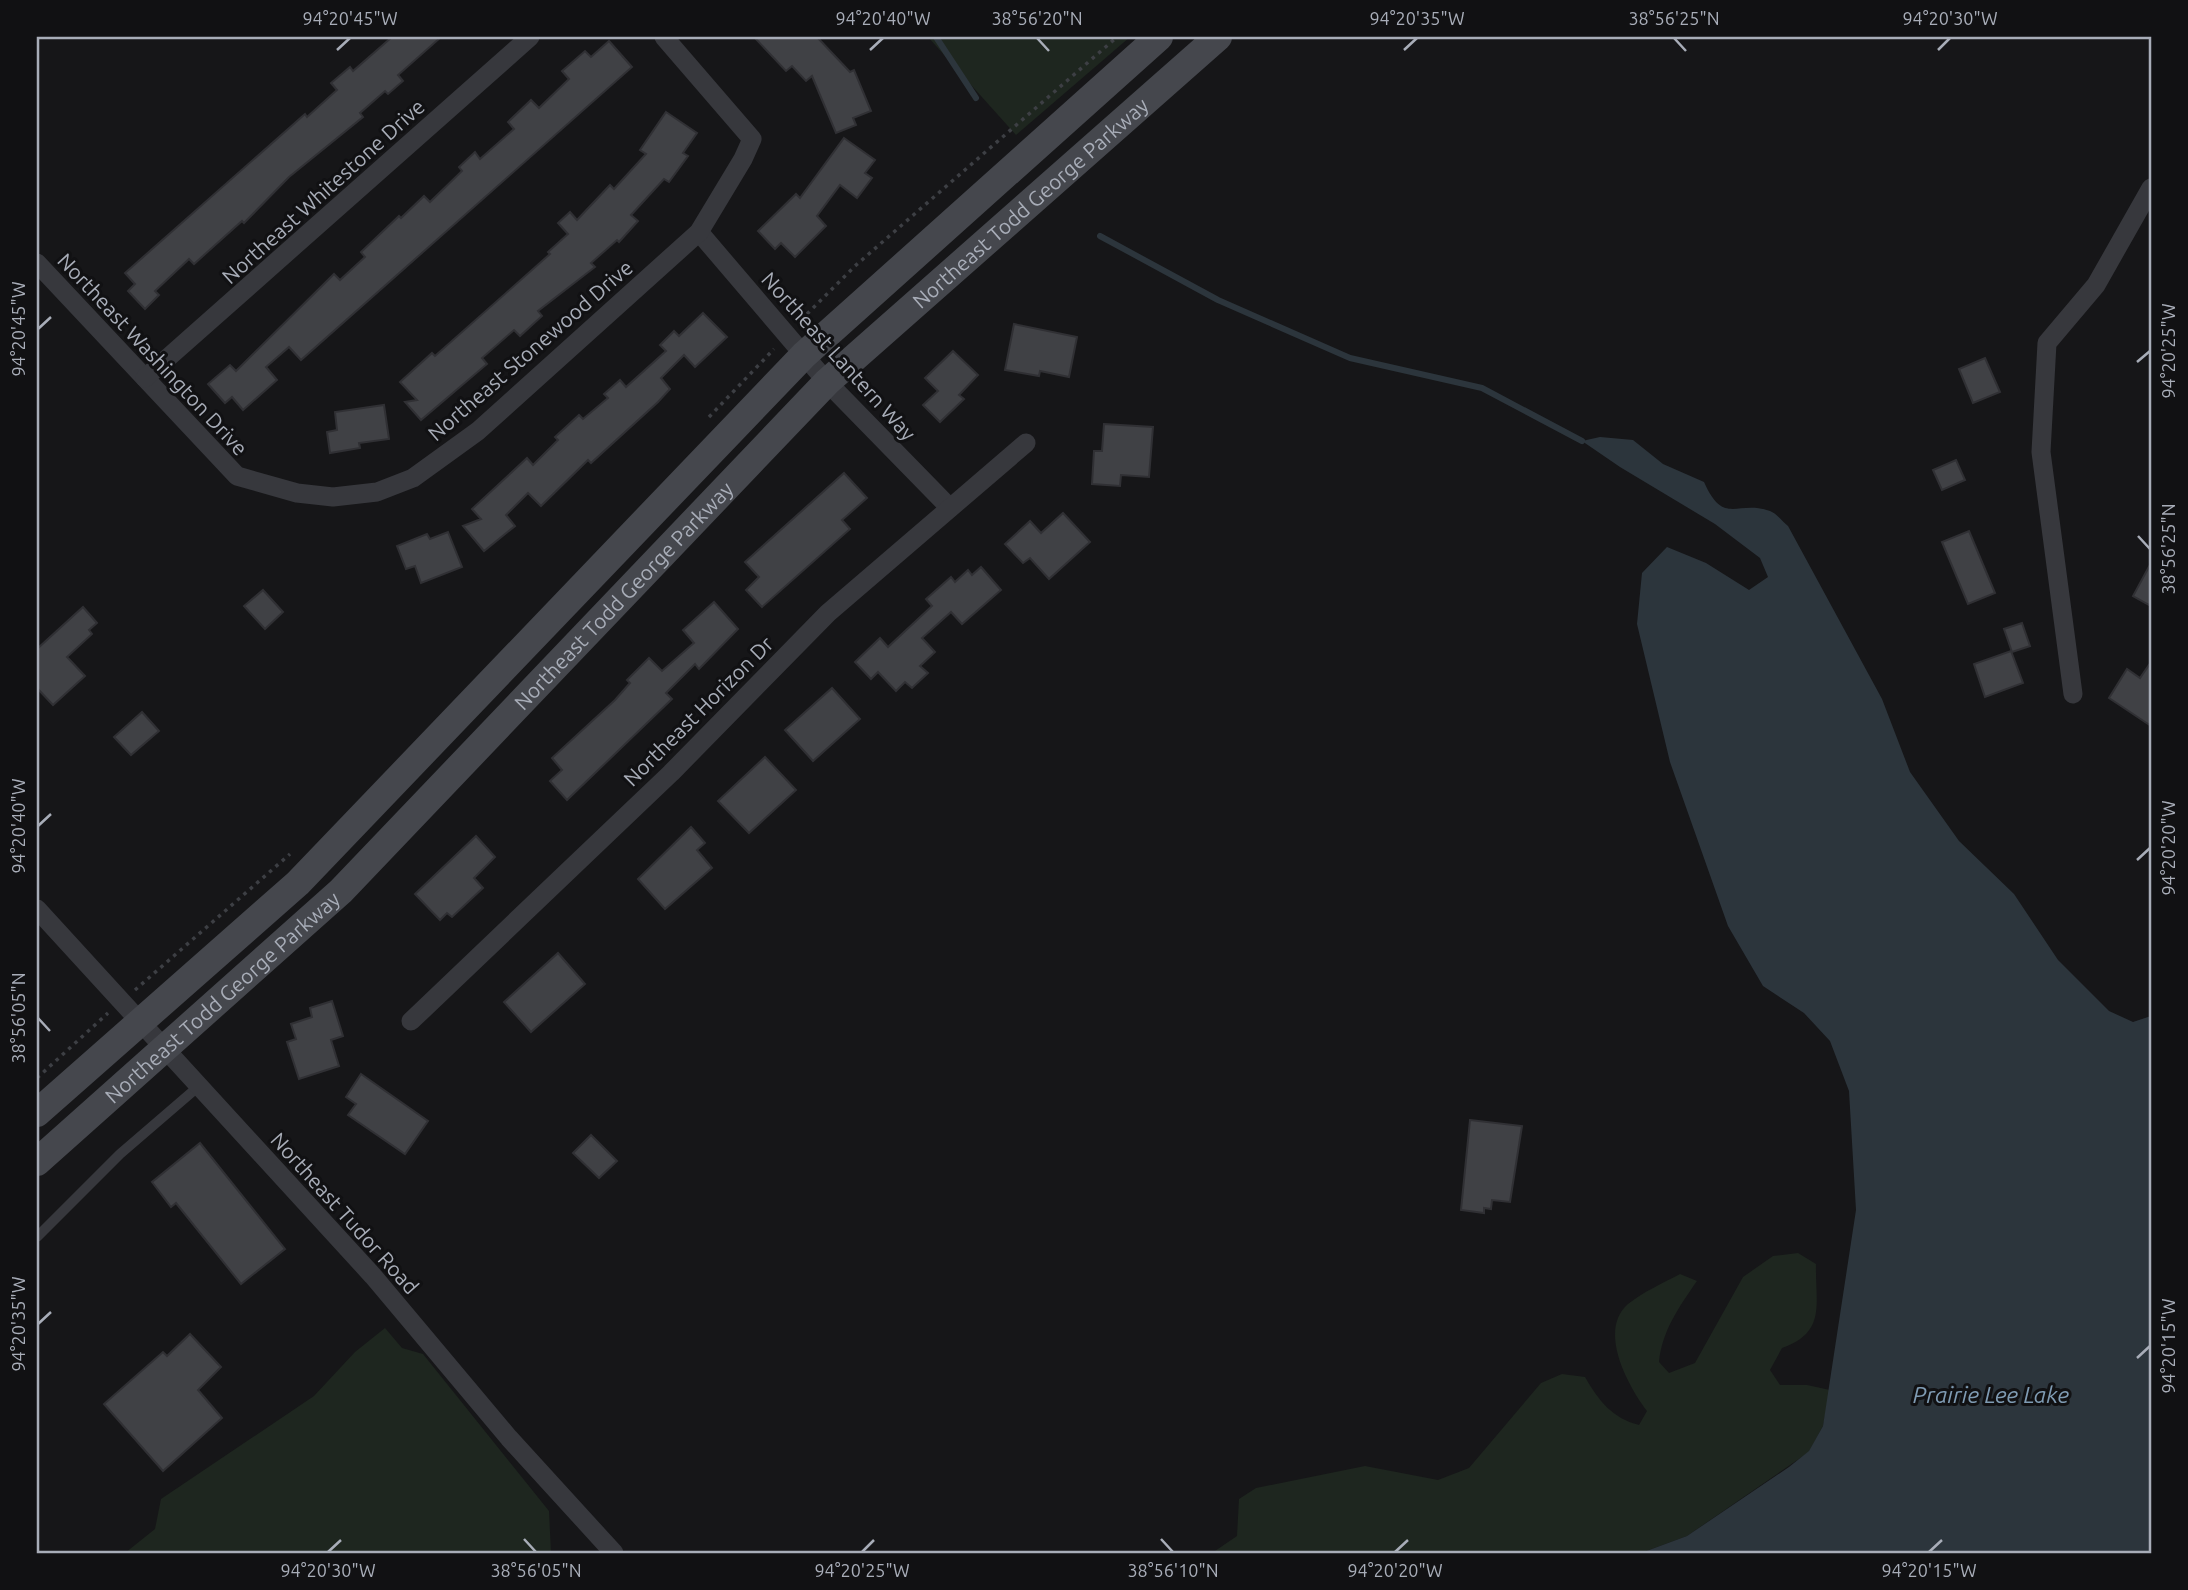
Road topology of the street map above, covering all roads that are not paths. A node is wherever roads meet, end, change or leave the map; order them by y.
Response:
1 (530, 37) edge
2 (664, 37) edge
3 (1159, 37) edge
4 (1218, 37) edge
5 (2151, 188) edge
6 (698, 232) junction
7 (37, 263) edge
8 (804, 355) junction
9 (145, 378) junction
10 (827, 382) junction
11 (1026, 443) dead end
12 (237, 476) joint
13 (950, 508) junction
14 (2073, 694) dead end
15 (37, 909) edge
16 (411, 1021) dead end
17 (141, 1022) junction
18 (164, 1047) junction
19 (199, 1086) junction
20 (37, 1113) edge
21 (37, 1162) edge
22 (37, 1237) edge
23 (614, 1553) edge

1 - 9 street, Northeast Whitestone Drive
2 - 6 street, Northeast Stonewood Drive
3 - 8 main road, Northeast Todd George Parkway
4 - 10 main road, Northeast Todd George Parkway
5 - 14 street
6 - 8 street, Northeast Lantern Way
6 - 12 street, Northeast Stonewood Drive
7 - 9 street, Northeast Washington Drive
8 - 10 street, Northeast Lantern Way
8 - 17 main road, Northeast Todd George Parkway
9 - 12 street, Northeast Washington Drive
10 - 13 street, Northeast Lantern Way
10 - 18 main road, Northeast Todd George Parkway
11 - 13 street, Northeast Horizon Dr
13 - 16 street, Northeast Horizon Dr
15 - 17 street, Northeast Tudor Road
17 - 18 street, Northeast Tudor Road
17 - 20 main road, Northeast Todd George Parkway
18 - 19 street, Northeast Tudor Road
18 - 21 main road, Northeast Todd George Parkway
19 - 22 lane
19 - 23 street, Northeast Tudor Road

